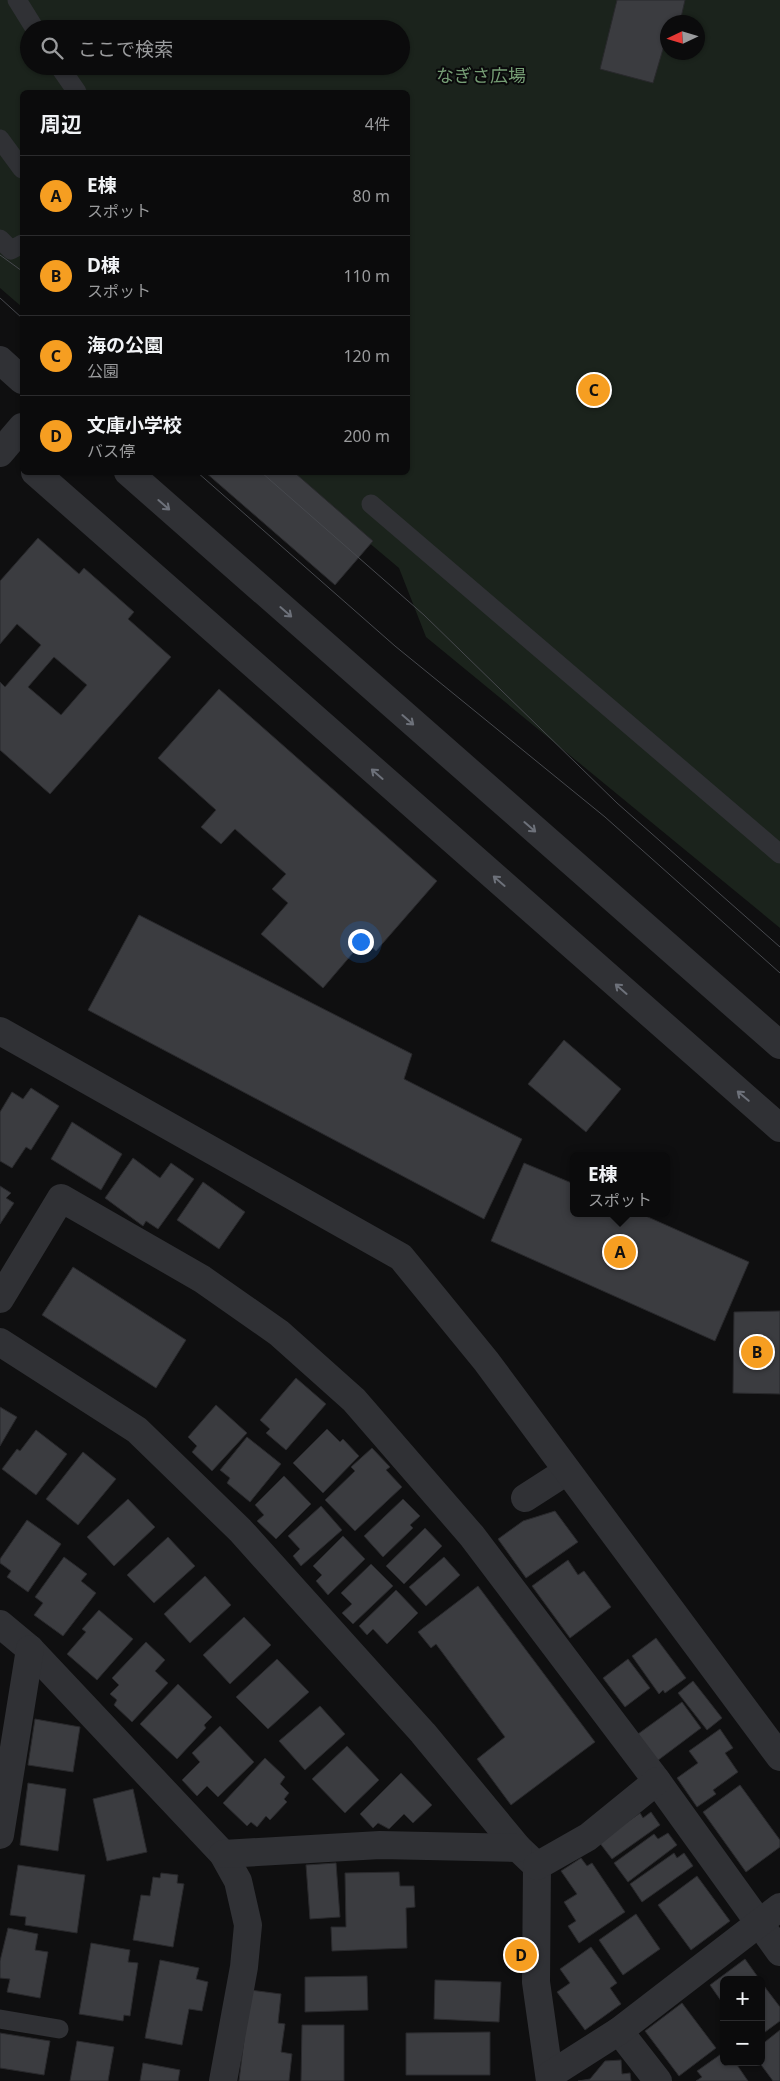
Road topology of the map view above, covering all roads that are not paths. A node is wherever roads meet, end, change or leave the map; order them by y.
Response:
1 (17, 0) edge
2 (29, 20) edge
3 (65, 75) edge
4 (76, 90) edge
5 (0, 139) edge
6 (20, 165) edge
7 (0, 239) edge
8 (20, 245) edge
9 (0, 360) edge
10 (20, 378) edge
11 (38, 475) edge
12 (131, 475) edge
13 (371, 504) dead end
14 (780, 854) edge
15 (0, 1031) edge
16 (780, 1045) edge
17 (780, 1128) edge
18 (0, 1299) edge
19 (0, 1342) edge
20 (566, 1471) junction
21 (525, 1498) dead end
22 (0, 1624) edge
23 (30, 1649) junction
24 (780, 1757) edge
25 (656, 1781) junction
26 (0, 1835) edge
27 (518, 1848) junction
28 (223, 1854) junction
29 (537, 1866) junction
30 (780, 1907) edge
31 (758, 1923) junction
32 (780, 1952) edge
33 (0, 2020) edge
34 (59, 2029) dead end
35 (619, 2031) junction
36 (550, 2078) edge
37 (223, 2081) edge
38 (658, 2081) edge

1 - 2 lane
3 - 4 lane
5 - 6 lane
7 - 8 lane
9 - 10 street
17 -> 11 street
12 -> 16 street
13 - 14 lane
15 - 20 street
18 - 25 street
19 - 27 street
20 - 21 street
20 - 24 street
22 - 23 street
23 - 26 street
23 - 28 street
25 - 29 street
25 - 31 street
27 - 28 street
27 - 29 street
28 - 37 street
29 - 36 street
30 - 31 street
31 - 32 street
31 - 35 street
33 - 34 lane
35 - 36 street
35 - 38 street

